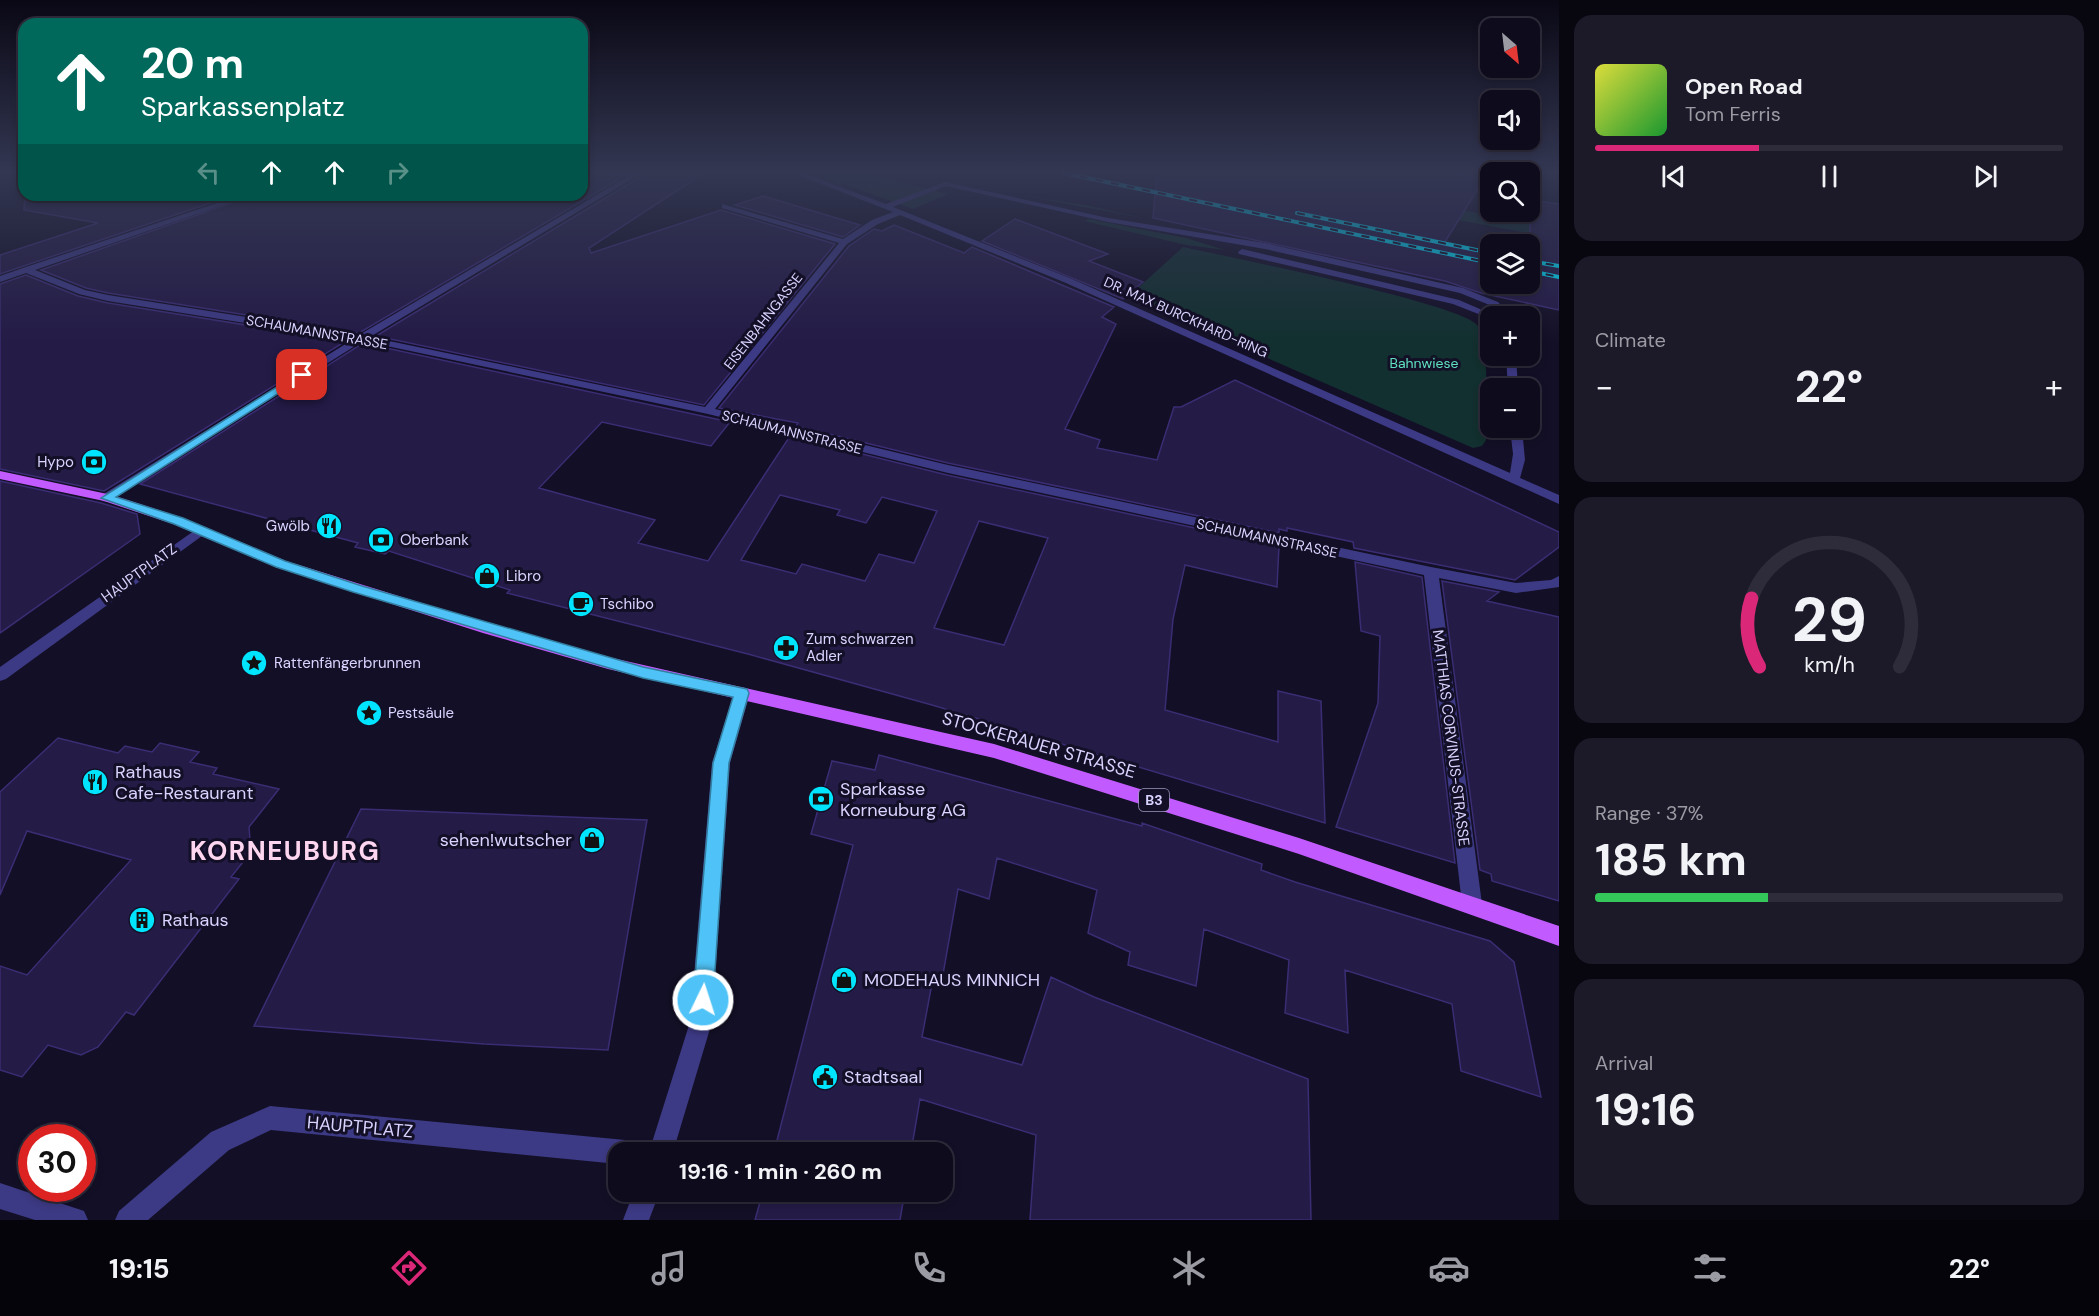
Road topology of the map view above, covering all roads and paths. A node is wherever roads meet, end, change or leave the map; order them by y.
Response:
1 (145, 230) edge
2 (543, 230) edge
3 (804, 230) edge
4 (863, 230) edge
5 (944, 230) edge
6 (1166, 230) edge
7 (1200, 237) junction
8 (844, 242) junction
9 (26, 270) junction
10 (0, 279) edge
11 (1497, 306) edge
12 (1480, 312) edge
13 (361, 338) junction
14 (708, 411) junction
15 (1517, 438) edge
16 (0, 475) edge
17 (1513, 479) junction
18 (107, 498) junction
19 (1559, 500) edge
20 (201, 530) junction
21 (1431, 572) junction
22 (1559, 581) edge
23 (0, 675) edge
24 (742, 693) junction
25 (1472, 904) junction
26 (1559, 936) edge
27 (664, 1142) edge
28 (608, 1150) edge
29 (0, 1196) edge
30 (643, 1202) edge
31 (75, 1220) edge
32 (128, 1220) edge
33 (636, 1220) edge

1 - 9 street
2 - 13 street
3 - 8 street
4 - 8 street, EISENBAHNGASSE
5 - 17 street, DR. MAX BURCKHARD-RING
6 - 7 street
7 - 11 street
7 - 12 street
8 - 14 street, EISENBAHNGASSE
9 - 10 street
9 - 13 street, SCHAUMANNSTRASSE
13 - 14 street, SCHAUMANNSTRASSE
13 - 18 street
14 - 21 street, SCHAUMANNSTRASSE
15 - 17 street
16 - 18 main road, B3
17 - 19 street, DR. MAX BURCKHARD-RING
18 - 20 main road, B3
20 - 23 street, HAUPTPLATZ
20 - 24 main road, B3
21 - 22 street, SCHAUMANNSTRASSE
21 - 25 street, MATTHIAS CORVINUS-STRASSE
24 - 25 main road, STOCKERAUER STRASSE / B3
24 - 27 street
25 - 26 main road, STOCKERAUER STRASSE / B3
28 - 32 street, HAUPTPLATZ
29 - 31 street
30 - 33 street

